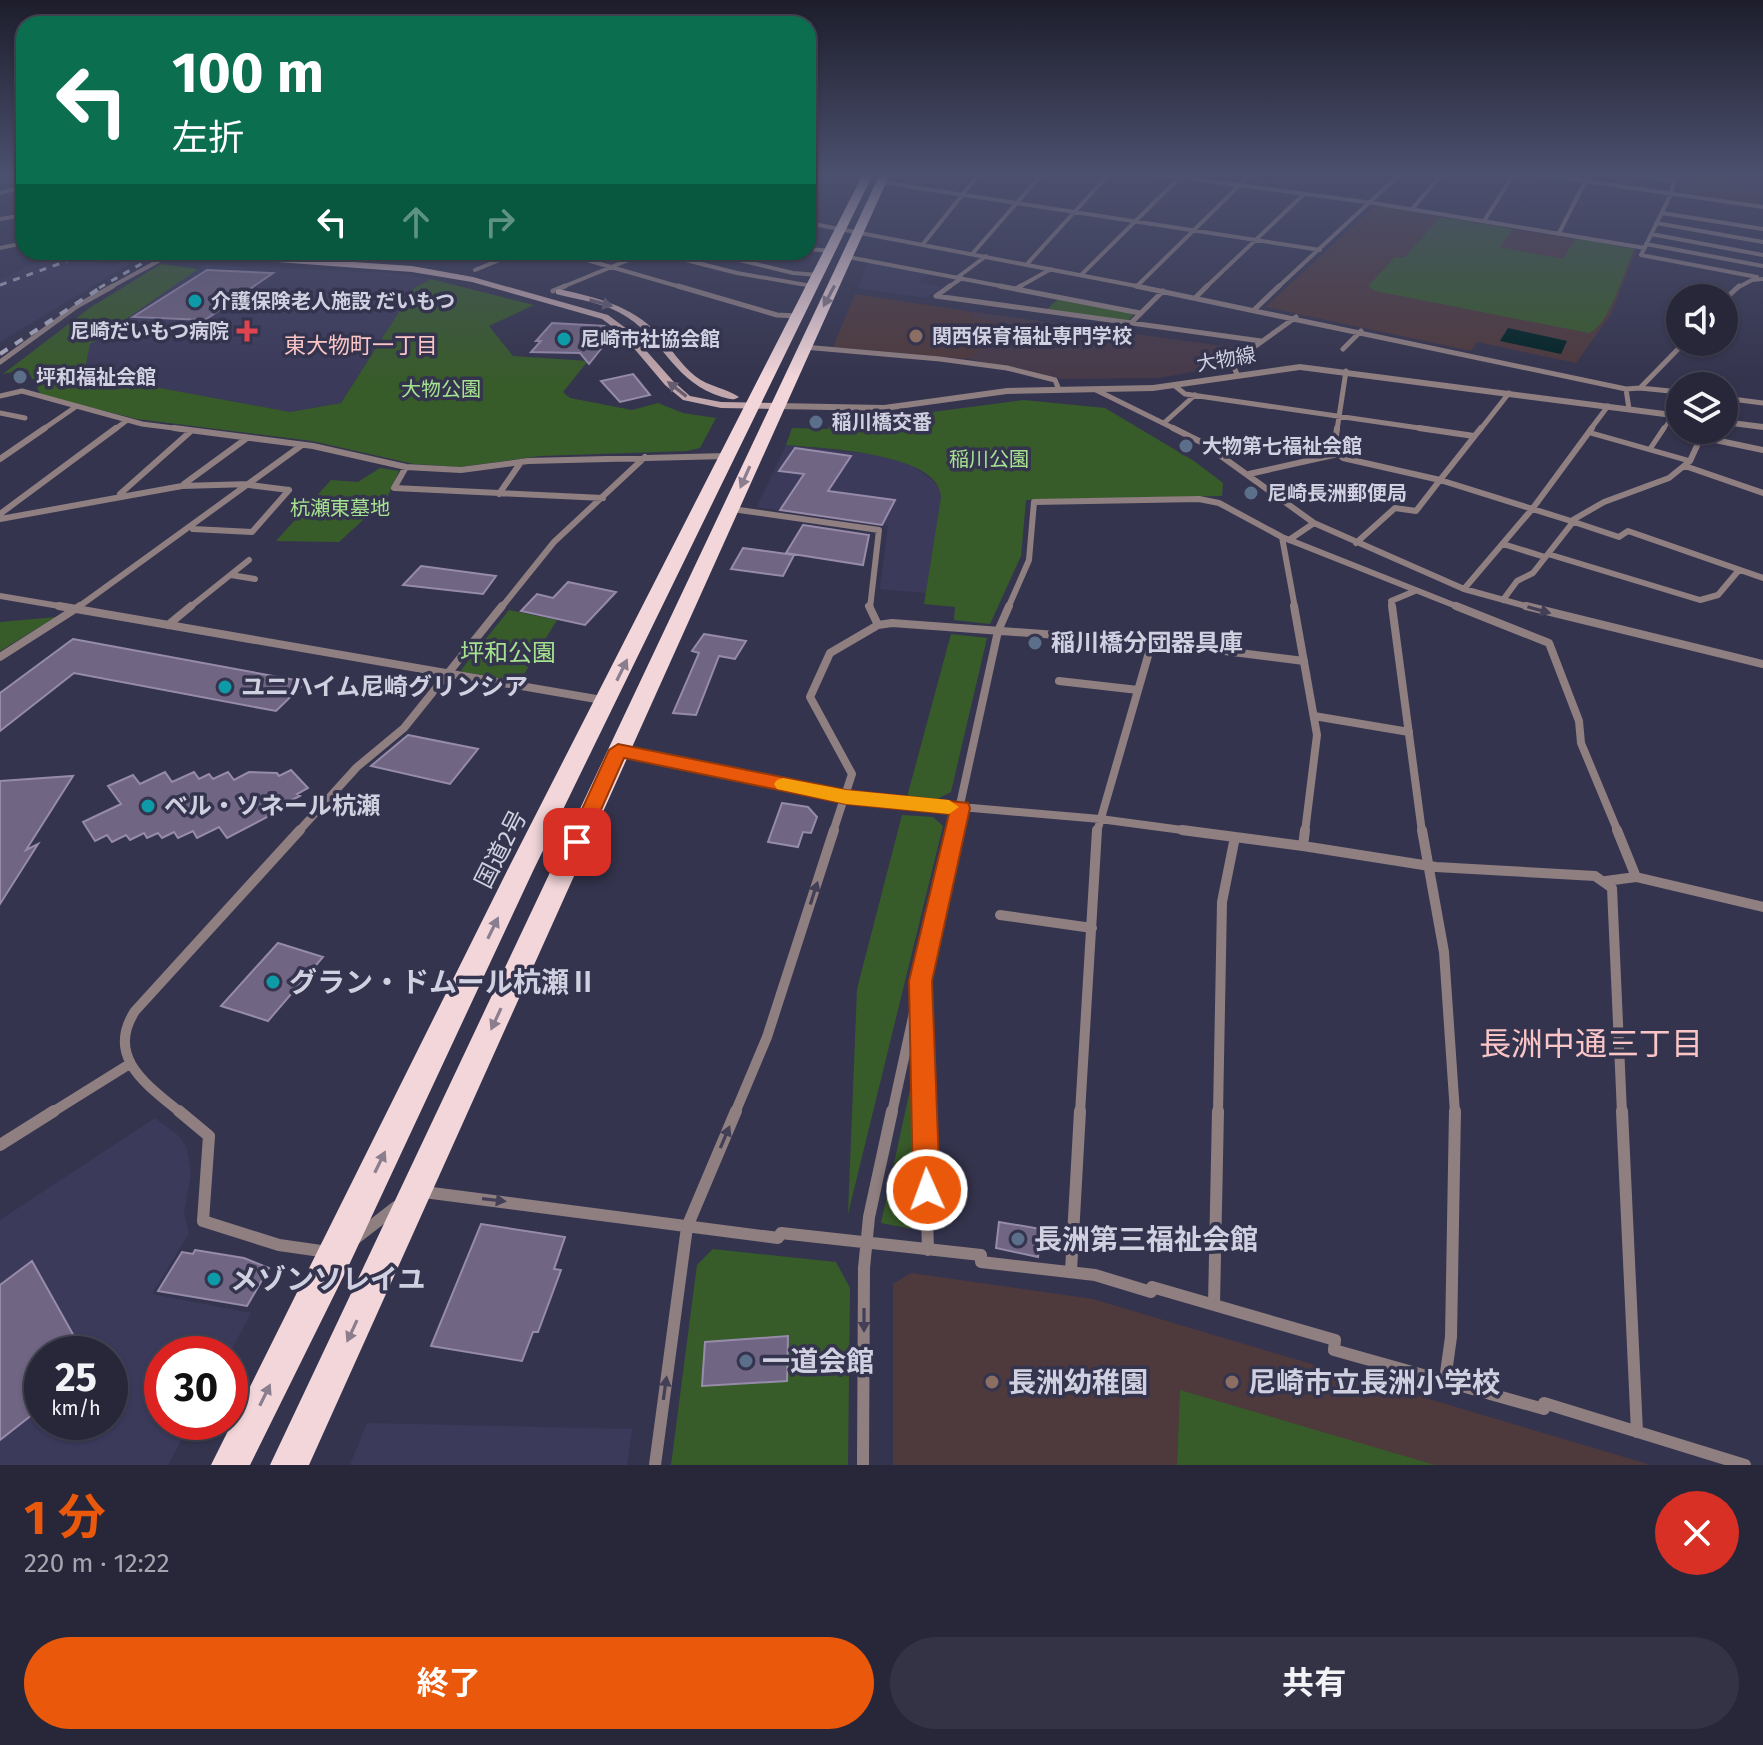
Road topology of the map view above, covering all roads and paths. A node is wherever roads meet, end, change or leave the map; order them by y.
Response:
1 (835, 242) edge
2 (854, 242) edge
3 (915, 242) edge
4 (982, 242) edge
5 (1047, 242) edge
6 (1114, 242) edge
7 (1183, 242) edge
8 (1253, 242) edge
9 (1270, 242) edge
10 (1329, 242) edge
11 (1621, 242) edge
12 (1647, 242) edge
13 (1696, 242) edge
14 (923, 244) joint
15 (1645, 246) junction
16 (816, 250) edge
17 (1320, 250) junction
18 (832, 251) junction
19 (973, 253) junction
20 (1763, 255) edge
21 (986, 256) junction
22 (848, 257) junction
23 (159, 260) edge
24 (283, 260) edge
25 (393, 260) edge
26 (499, 260) edge
27 (587, 260) edge
28 (631, 260) edge
29 (685, 260) edge
30 (739, 260) edge
31 (299, 261) joint
32 (1027, 264) junction
33 (1763, 266) edge
34 (611, 267) junction
35 (1051, 269) junction
36 (475, 270) junction
37 (1081, 275) junction
38 (960, 278) junction
39 (1760, 278) edge
40 (815, 280) junction
41 (1137, 286) junction
42 (1015, 289) junction
43 (553, 291) junction
44 (1163, 291) junction
45 (1738, 291) edge
46 (1196, 297) junction
47 (1255, 309) junction
48 (1140, 313) junction
49 (797, 316) junction
50 (1296, 317) junction
51 (1129, 325) junction
52 (1361, 331) junction
53 (1261, 341) junction
54 (803, 347) junction
55 (1343, 349) dead end
56 (1671, 356) edge
57 (0, 362) edge
58 (1346, 371) junction
59 (1237, 374) junction
60 (1175, 386) junction
61 (1640, 388) junction
62 (1626, 389) junction
63 (1059, 390) junction
64 (1096, 390) junction
65 (1666, 391) edge
66 (1509, 393) junction
67 (1195, 395) junction
68 (0, 396) edge
69 (1738, 400) edge
70 (1763, 403) edge
71 (760, 404) junction
72 (1608, 406) junction
73 (74, 408) junction
74 (1629, 409) junction
75 (0, 413) edge
76 (1666, 414) edge
77 (1340, 417) junction
78 (25, 418) dead end
79 (126, 421) junction
80 (1164, 423) junction
81 (1738, 424) edge
82 (1666, 425) edge
83 (1763, 427) edge
84 (191, 431) junction
85 (1591, 433) junction
86 (1474, 436) junction
87 (248, 438) junction
88 (1738, 443) edge
89 (1696, 444) edge
90 (302, 445) junction
91 (1650, 449) junction
92 (1763, 450) edge
93 (1338, 454) junction
94 (727, 456) junction
95 (645, 457) junction
96 (0, 459) edge
97 (522, 462) junction
98 (1688, 463) junction
99 (406, 467) junction
100 (1249, 474) junction
101 (1440, 480) junction
102 (250, 485) junction
103 (182, 486) junction
104 (1763, 493) edge
105 (499, 494) junction
106 (120, 495) junction
107 (603, 498) junction
108 (1533, 508) junction
109 (731, 509) junction
110 (0, 517) edge
111 (1572, 521) junction
112 (1314, 523) junction
113 (193, 529) junction
114 (1286, 539) junction
115 (1356, 543) junction
116 (1503, 544) junction
117 (1546, 555) junction
118 (249, 560) dead end
119 (1739, 570) junction
120 (231, 575) junction
121 (1763, 578) edge
122 (255, 579) dead end
123 (1464, 589) junction
124 (1416, 591) junction
125 (0, 596) edge
126 (1503, 600) junction
127 (77, 610) junction
128 (168, 625) junction
129 (878, 625) junction
130 (998, 631) junction
131 (1152, 642) junction
132 (0, 657) edge
133 (1304, 661) junction
134 (1763, 664) edge
135 (447, 675) junction
136 (1059, 681) dead end
137 (1138, 690) junction
138 (607, 701) junction
139 (1314, 716) junction
140 (1409, 732) junction
141 (618, 750) junction
142 (846, 797) junction
143 (961, 808) junction
144 (1100, 819) junction
145 (1235, 837) junction
146 (1303, 846) junction
147 (1428, 865) junction
148 (1636, 877) junction
149 (1606, 881) junction
150 (1763, 907) edge
151 (1000, 915) dead end
152 (1092, 928) junction
153 (921, 981) junction
154 (128, 1065) junction
155 (0, 1145) edge
156 (417, 1191) junction
157 (687, 1227) junction
158 (865, 1242) junction
159 (928, 1250) junction
160 (337, 1253) junction
161 (1071, 1271) junction
162 (1214, 1304) junction
163 (1445, 1380) junction
164 (1637, 1432) junction
165 (230, 1465) edge
166 (289, 1465) edge
167 (655, 1465) edge
168 (863, 1465) edge
169 (1745, 1465) edge

1 - 18 highway, 国道2号
2 - 22 highway, 国道2号
3 - 14 street
4 - 19 street
5 - 32 street
6 - 37 street
7 - 41 street
8 - 46 street
9 - 17 street
10 - 17 street
11 - 15 street
12 - 15 street
13 - 20 street
14 - 19 street
15 - 33 street
15 - 39 street
16 - 18 street
17 - 47 street
18 - 40 highway, 国道2号
19 - 21 street
21 - 32 street
21 - 38 street
22 - 38 street
22 -> 54 highway, 国道2号
23 - 57 street
24 - 31 main road
25 - 36 main road
26 - 36 street
27 - 34 street
28 - 34 street
29 - 40 street
30 - 40 street
71 -> 31 main road
32 - 35 street
34 - 43 street
34 - 49 street
35 - 37 street
35 - 42 street
36 - 43 main road
37 - 41 street
38 - 42 street
38 - 51 street
39 - 45 street
40 - 49 highway, 国道2号
41 - 44 street
42 - 48 street
43 -> 71 main road
44 - 46 street
44 - 48 street
46 - 47 street
47 - 50 street
48 - 51 street
49 - 71 highway, 国道2号
50 - 52 street
50 - 53 street
51 - 53 street
52 - 55 street
52 - 62 street
53 - 59 street
54 - 63 street
54 - 71 highway, 国道2号
56 - 61 street
58 - 59 street, 大物線
58 - 66 street, 大物線
58 - 77 street
59 - 60 street, 大物線
60 - 64 street, 大物線
60 - 67 street
61 - 62 street
61 - 65 street
62 - 74 street
63 - 64 street, 大物線
63 - 71 street, 大物線
64 - 80 street
66 - 72 street, 大物線
66 - 86 street
67 - 77 street
67 - 80 street
68 - 73 street
69 - 70 street
71 - 94 highway, 国道2号
71 -> 109 highway, 国道2号
72 - 74 street, 大物線
72 - 85 street
73 - 79 street
73 - 96 street
74 - 76 street, 大物線
75 - 78 street
77 - 86 street
77 - 93 street
79 - 84 street
79 - 110 street
80 - 100 street
81 - 83 street
82 - 91 street
84 - 87 street
84 - 106 street
85 - 91 street
85 - 108 street
86 - 101 street
87 - 90 street
87 - 103 street
88 - 92 street
89 - 98 street
90 - 99 street
90 - 102 street
91 - 98 street
93 - 100 street
93 - 101 street
94 - 95 street
138 -> 94 highway, 国道2号
95 - 97 street
95 - 107 street
97 - 99 street
97 - 105 street
98 - 104 street
98 - 111 street
99 - 105 street
100 - 112 street
101 - 108 street
101 - 115 street
102 - 103 street
102 - 113 street
102 - 113 street
103 - 106 street
105 - 107 street
106 - 110 street
107 - 135 street
108 - 111 street
108 - 116 street
109 - 129 street
109 - 141 highway, 国道2号
111 - 117 street
111 - 119 street
112 - 114 street
112 - 115 street
113 - 127 street
114 - 124 street
114 - 130 street
114 - 133 street
115 - 123 street
116 - 117 street
116 - 123 street
117 - 119 street
117 - 126 street
118 - 120 street
119 - 121 street
120 - 122 street
120 - 128 street
123 - 126 street
124 - 140 street
124 - 148 street
125 - 127 street
126 -> 134 street
127 - 128 street
127 - 132 street
128 - 135 street
129 - 130 street
129 - 142 street
130 - 131 street
130 - 143 street
131 - 133 street
131 - 137 street
133 - 139 street
135 - 138 street
135 - 154 street
136 - 137 street
137 - 144 street
160 -> 138 highway, 国道2号
139 - 140 street
139 - 146 street
140 - 147 street
141 - 142 street
141 -> 156 highway, 国道2号
142 - 143 street
157 -> 142 street
143 - 144 street
143 - 153 street
144 - 145 street
144 - 152 street
145 - 146 street
145 - 162 street
146 - 147 street
147 - 149 street
147 - 163 street
148 - 149 street
148 - 150 street
149 - 164 street
151 - 152 street
152 - 161 street
153 - 158 street
153 - 159 street
154 - 155 street
154 - 160 street
156 -> 157 street
156 - 160 street
156 -> 166 highway, 国道2号
157 - 158 street
167 -> 157 street
158 - 159 street
158 -> 168 street
159 - 161 street
165 -> 160 highway, 国道2号
161 - 162 street
162 - 163 street
163 - 164 street
164 - 169 street

